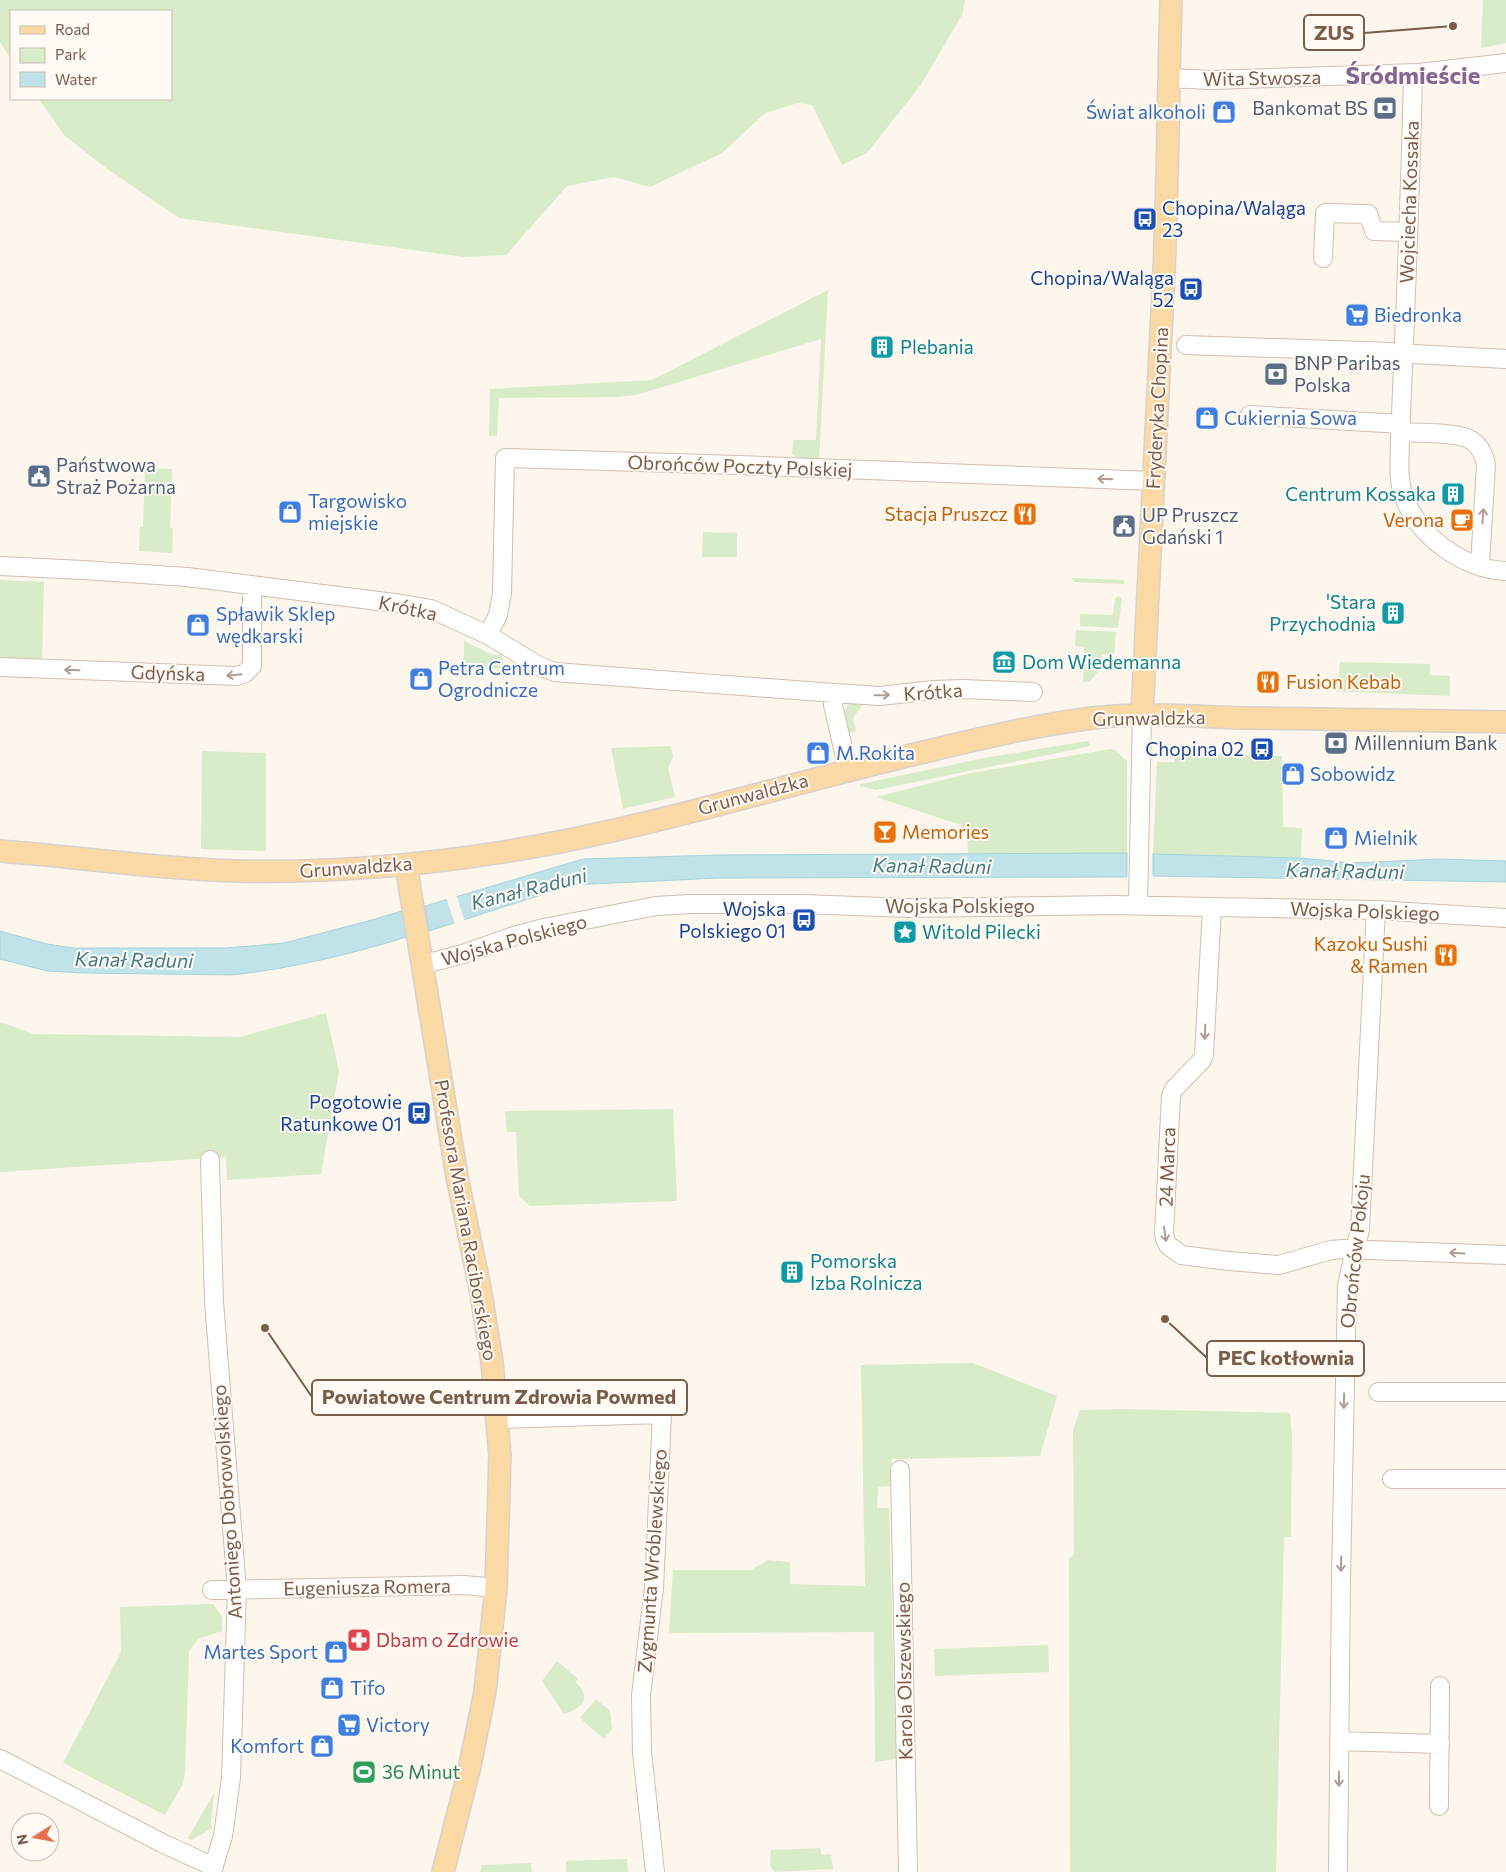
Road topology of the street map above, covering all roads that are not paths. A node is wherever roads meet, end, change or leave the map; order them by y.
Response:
1 (1171, 0) edge
2 (1506, 63) edge
3 (1413, 73) junction
4 (1168, 78) junction
5 (1408, 232) junction
6 (1323, 258) dead end
7 (1186, 345) dead end
8 (1392, 352) dead end
9 (1414, 354) dead end
10 (1506, 359) edge
11 (1250, 415) dead end
12 (1401, 428) junction
13 (1154, 481) junction
14 (1480, 565) junction
15 (0, 566) edge
16 (1506, 571) edge
17 (252, 586) junction
18 (488, 635) junction
19 (0, 667) edge
20 (1033, 692) dead end
21 (834, 693) junction
22 (1142, 715) junction
23 (1506, 722) edge
24 (848, 770) junction
25 (0, 851) edge
26 (406, 865) junction
27 (1138, 906) junction
28 (1212, 906) junction
29 (1376, 910) junction
30 (1506, 918) edge
31 (422, 964) junction
32 (210, 1160) dead end
33 (1356, 1249) junction
34 (1506, 1255) edge
35 (1378, 1392) dead end
36 (1506, 1392) edge
37 (497, 1419) junction
38 (900, 1470) dead end
39 (1392, 1479) dead end
40 (1506, 1479) edge
41 (496, 1588) junction
42 (212, 1590) dead end
43 (237, 1590) junction
44 (1440, 1686) dead end
45 (1339, 1741) junction
46 (1440, 1744) junction
47 (0, 1759) edge
48 (1439, 1806) dead end
49 (213, 1870) edge
50 (443, 1872) edge
51 (655, 1872) edge
52 (908, 1872) edge
53 (1338, 1872) edge

1 - 4 main road, Fryderyka Chopina
2 - 3 street, Wita Stwosza
3 - 4 street, Wita Stwosza
3 - 5 street, Wojciecha Kossaka
4 - 13 main road, Fryderyka Chopina
5 - 6 street
5 - 12 street, Wojciecha Kossaka
7 - 8 street
9 - 10 street
11 - 12 street
12 - 14 street, Wojciecha Kossaka
14 -> 12 street
13 -> 18 street, Obrońców Poczty Polskiej
13 - 22 main road, Fryderyka Chopina
14 - 16 street, Wojciecha Kossaka
15 - 17 street, Krótka
17 - 18 street, Krótka
17 -> 19 street, Gdyńska
18 - 21 street, Krótka
21 -> 20 street, Krótka
21 - 24 street
22 - 23 main road, Grunwaldzka
22 - 24 main road, Grunwaldzka
22 - 27 street, Fryderyka Chopina
24 - 26 main road, Grunwaldzka
25 - 26 main road, Grunwaldzka
26 - 31 main road, Profesora Mariana Raciborskiego
27 - 28 street, Wojska Polskiego
27 - 31 street, Wojska Polskiego
28 - 29 street, Wojska Polskiego
28 -> 33 street, 24 Marca
29 - 30 street, Wojska Polskiego
29 - 33 street, Obrońców Pokoju
31 - 37 main road, Profesora Mariana Raciborskiego
32 - 43 street, Antoniego Dobrowolskiego
34 -> 33 street, 24 Marca
33 -> 45 street, Obrońców Pokoju
35 - 36 street
37 - 41 main road, Profesora Mariana Raciborskiego
37 - 51 street, Zygmunta Wróblewskiego
38 - 52 street, Karola Olszewskiego
39 - 40 street
41 - 43 street, Eugeniusza Romera
41 - 50 main road, Profesora Mariana Raciborskiego
42 - 43 street, Eugeniusza Romera
43 - 49 street, Antoniego Dobrowolskiego
44 - 46 street
45 - 46 street
45 -> 53 street, Obrońców Pokoju
46 - 48 street
47 - 49 street

